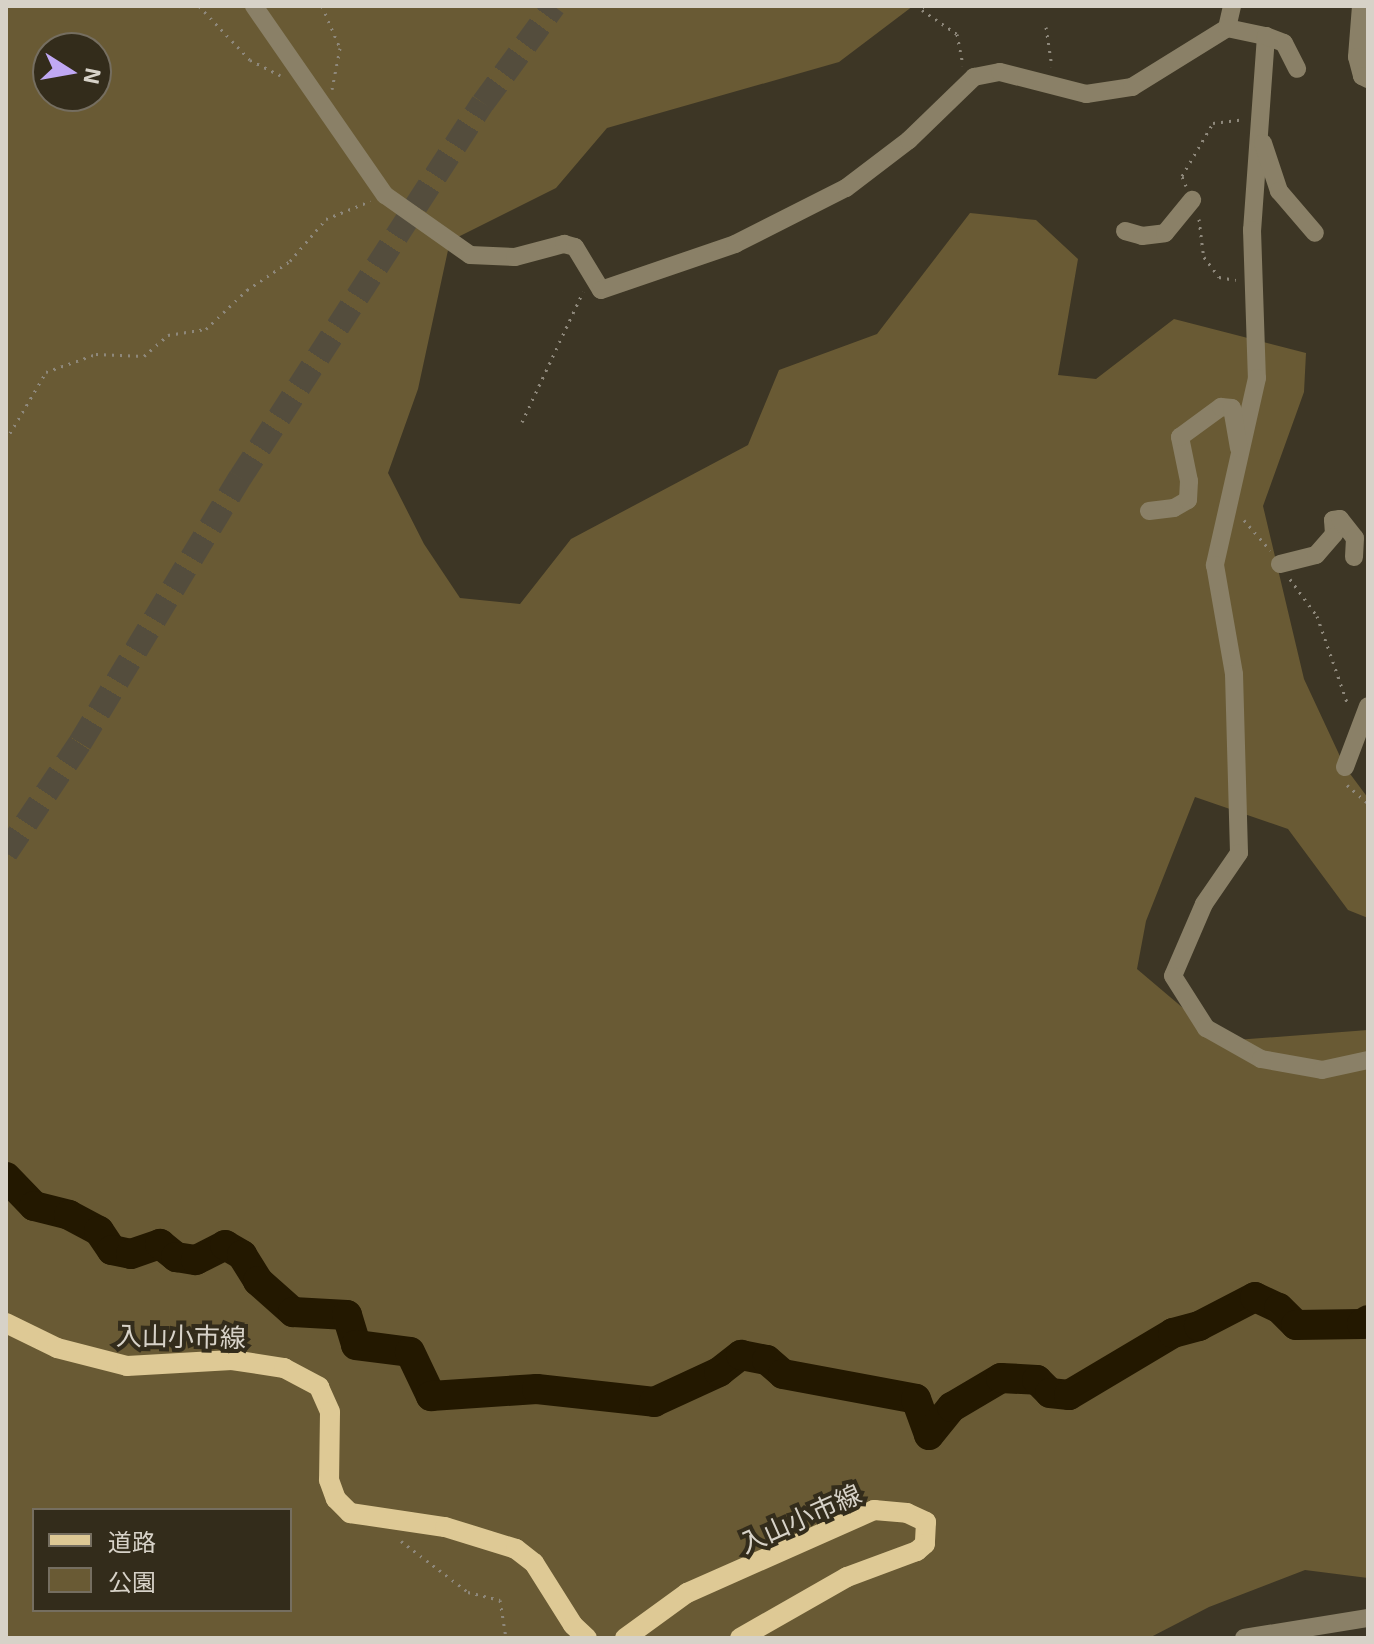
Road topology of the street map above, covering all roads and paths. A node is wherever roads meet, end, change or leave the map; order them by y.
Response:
1 (199, 6) edge
2 (254, 6) edge
3 (322, 6) edge
4 (923, 6) edge
5 (1232, 6) edge
6 (1361, 6) edge
7 (1046, 27) dead end
8 (1227, 28) junction
9 (1266, 36) junction
10 (1297, 69) dead end
11 (974, 77) junction
12 (304, 78) junction
13 (1368, 79) edge
14 (1032, 83) junction
15 (328, 113) junction
16 (1260, 137) junction
17 (385, 195) junction
18 (1192, 200) junction
19 (1125, 231) dead end
20 (1315, 233) dead end
21 (590, 273) junction
22 (1254, 280) junction
23 (522, 422) dead end
24 (6, 440) edge
25 (1241, 458) junction
26 (1231, 506) junction
27 (1149, 511) dead end
28 (1354, 557) dead end
29 (1280, 564) junction
30 (1368, 706) edge
31 (1348, 710) dead end
32 (1345, 767) joint
33 (1368, 803) edge
34 (1368, 1060) edge
35 (6, 1323) edge
36 (399, 1540) dead end
37 (1368, 1618) edge
38 (1332, 1621) junction
39 (506, 1638) edge
40 (587, 1638) edge
41 (625, 1638) edge
42 (740, 1638) edge
43 (1244, 1638) edge
44 (1314, 1638) edge

1 - 12 path
2 - 12 street
3 - 15 path
4 - 11 path
5 - 8 street
6 - 13 street
7 - 14 path
8 - 9 street
8 - 14 street
9 - 10 street
9 - 16 street
11 - 14 street
11 - 21 street
12 - 15 street
15 - 17 street
16 - 18 path
16 - 20 street
16 - 22 street
17 - 21 street
17 - 24 path
18 - 19 street
18 - 22 path
21 - 23 path
22 - 25 street
25 - 26 street
25 - 27 street
26 - 29 path
26 - 34 street
28 - 29 street
29 - 31 path
30 - 32 street
32 - 33 path
35 - 40 main road, 入山小市線
36 - 39 path
37 - 38 street
38 - 43 street
38 - 44 street
41 - 42 main road, 入山小市線

